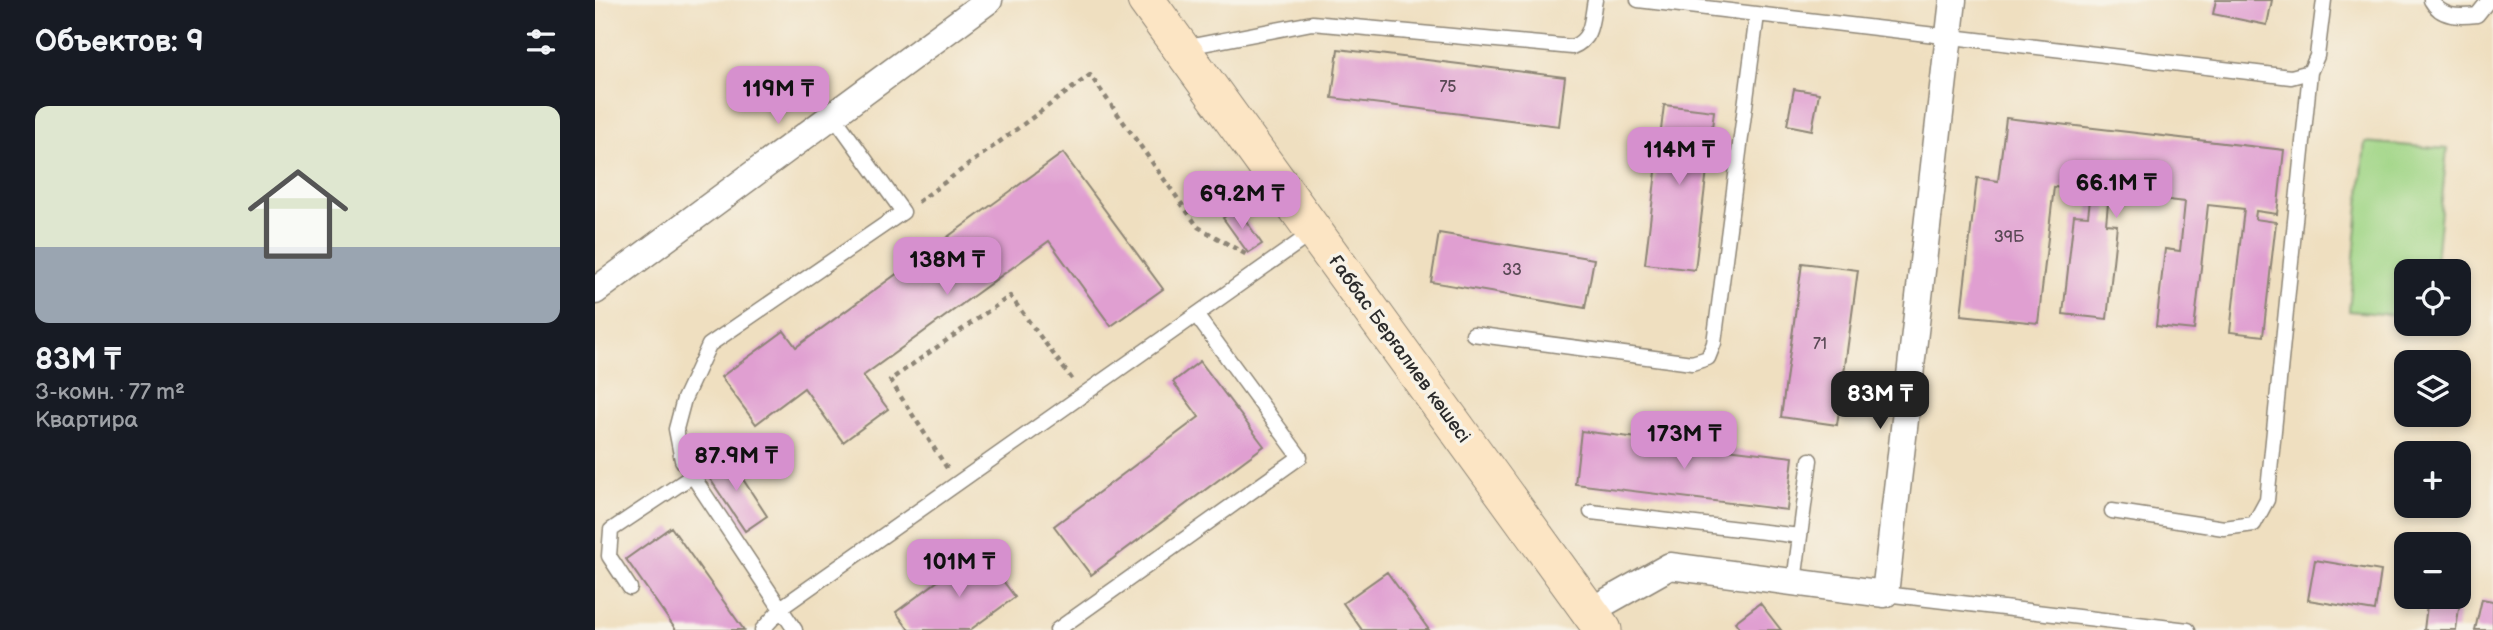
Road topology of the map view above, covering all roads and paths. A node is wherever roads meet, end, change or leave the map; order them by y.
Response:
1 (989, 0) edge
2 (1146, 0) edge
3 (1595, 0) edge
4 (1637, 0) edge
5 (1954, 0) edge
6 (2324, 0) edge
7 (2431, 0) edge
8 (2489, 0) edge
9 (1757, 15) junction
10 (1949, 39) junction
11 (1179, 48) junction
12 (2310, 72) junction
13 (833, 115) junction
14 (903, 212) junction
15 (1314, 233) junction
16 (1266, 266) junction
17 (595, 291) edge
18 (1196, 315) junction
19 (1473, 334) dead end
20 (1083, 395) junction
21 (1810, 460) dead end
22 (692, 476) junction
23 (957, 484) junction
24 (2112, 511) dead end
25 (1591, 512) dead end
26 (1800, 536) junction
27 (1794, 582) junction
28 (630, 588) dead end
29 (1885, 594) junction
30 (781, 610) junction
31 (1596, 621) edge
32 (762, 630) edge
33 (795, 630) edge
34 (1057, 630) edge
35 (2188, 630) edge

1 - 13 street
2 - 11 main road, Ғаббас Берғалиев көшесі
3 - 11 lane
4 - 9 lane
5 - 10 street
6 - 12 lane
7 - 8 lane
9 - 10 lane
9 - 19 lane
10 - 12 lane
10 - 29 street
11 - 15 main road, Ғаббас Берғалиев көшесі
12 - 24 lane
13 - 14 lane
13 - 17 street
14 - 16 path
14 - 22 lane
15 - 16 lane
15 - 31 main road, Ғаббас Берғалиев көшесі
16 - 18 lane
18 - 20 lane
18 - 34 lane
20 - 23 lane
20 - 23 path
21 - 26 lane
22 - 28 lane
22 - 30 lane
23 - 30 lane
25 - 26 lane
26 - 27 lane
27 - 29 street
27 - 31 street
29 - 35 lane
30 - 32 lane
30 - 33 lane

